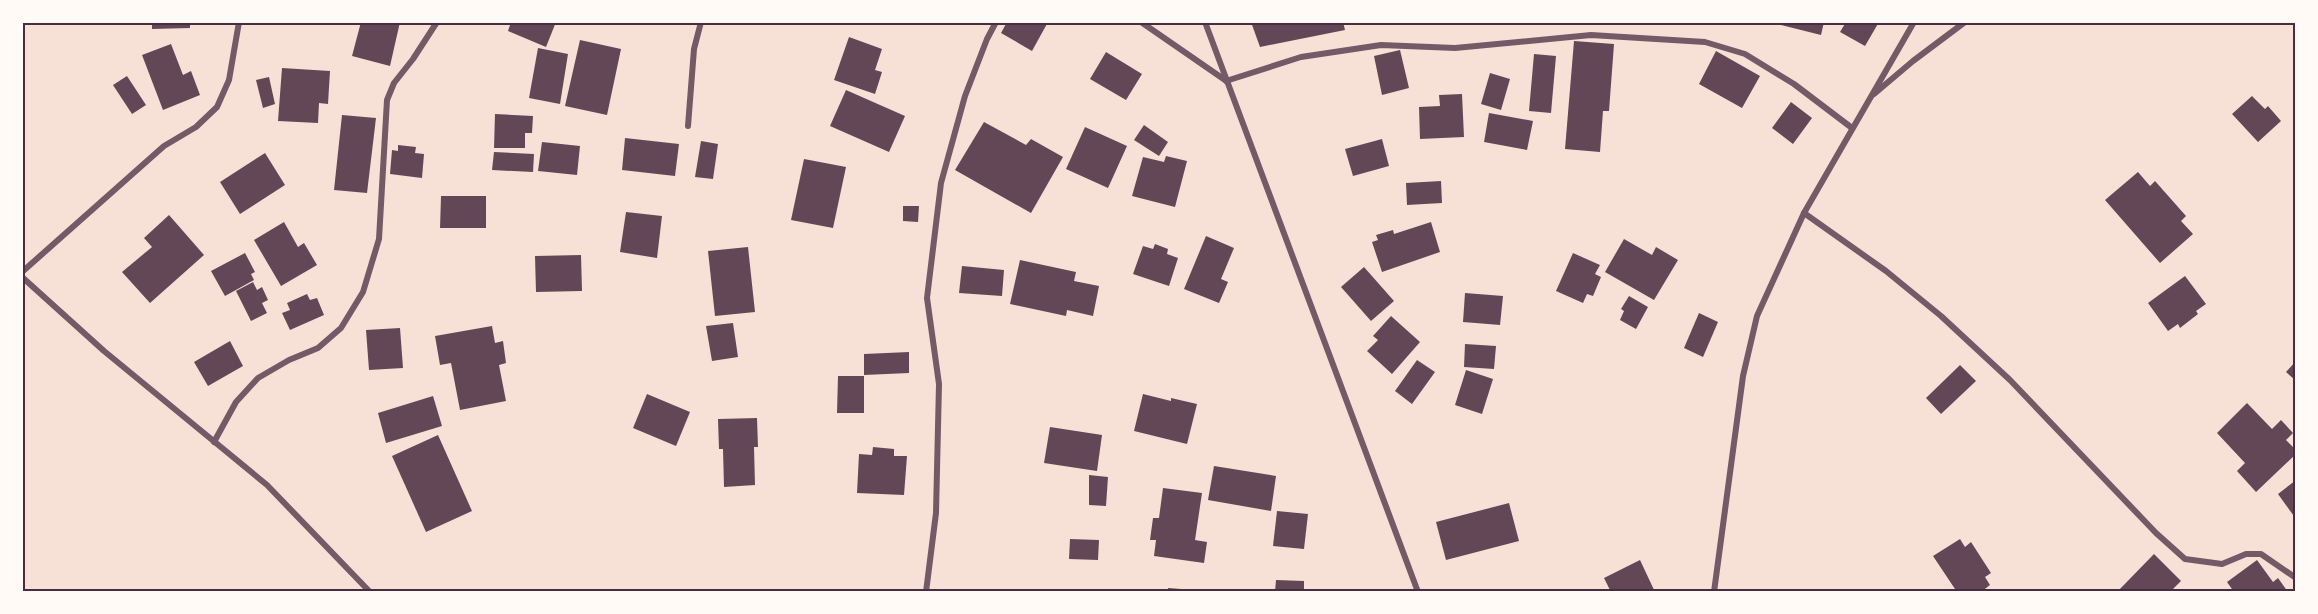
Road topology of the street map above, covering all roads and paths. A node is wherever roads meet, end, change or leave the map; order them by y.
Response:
1 (239, 22) edge
2 (437, 22) edge
3 (701, 22) edge
4 (996, 22) edge
5 (1141, 22) edge
6 (1205, 22) edge
7 (1914, 22) edge
8 (1965, 22) edge
9 (1226, 81) junction
10 (1868, 99) junction
11 (688, 126) dead end
12 (1852, 128) junction
13 (1804, 213) junction
14 (22, 272) edge
15 (22, 277) edge
16 (214, 442) junction
17 (2295, 578) edge
18 (370, 591) edge
19 (926, 591) edge
20 (1418, 591) edge
21 (1714, 591) edge

1 - 14 street
2 - 16 street
3 - 11 street
4 - 19 street
5 - 9 street
6 - 9 street
7 - 10 street
8 - 10 street
9 - 12 street
9 - 20 street
10 - 12 street
12 - 13 street
13 - 17 street
13 - 21 street
15 - 16 street
16 - 18 street

